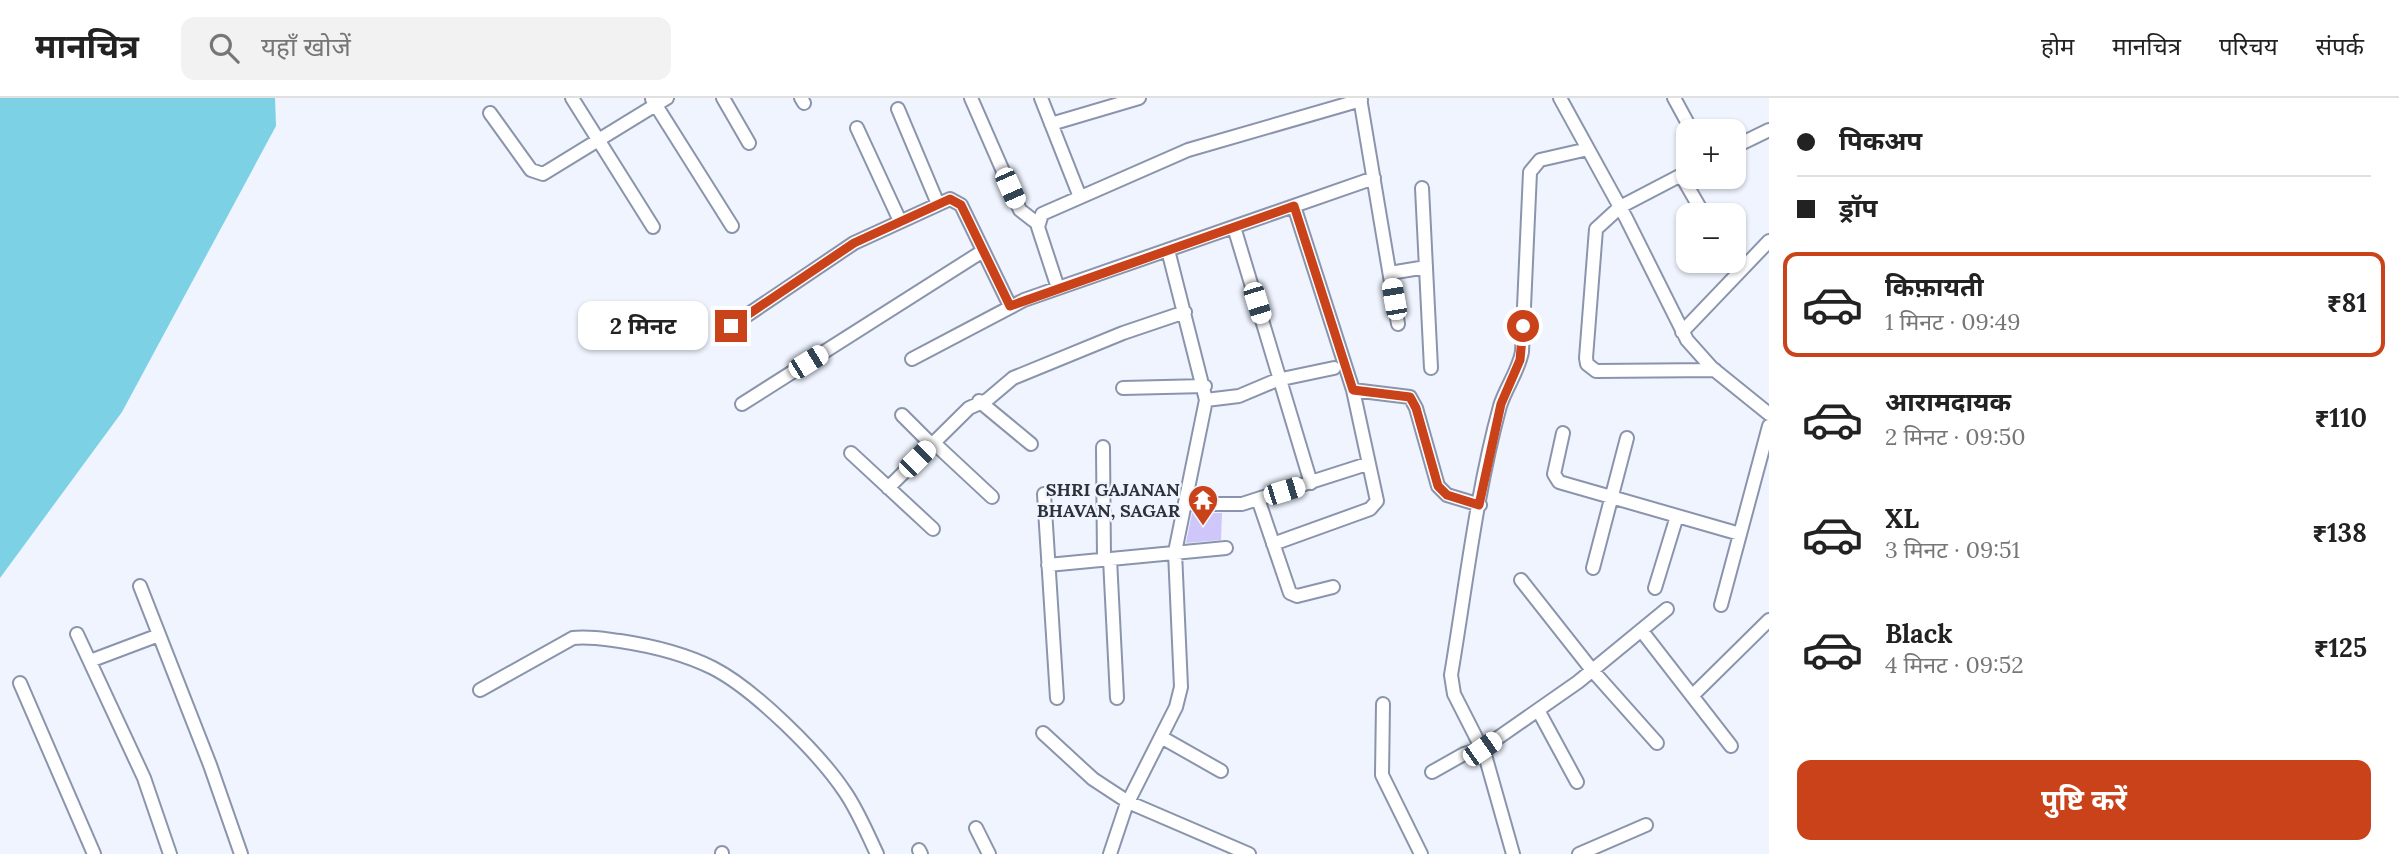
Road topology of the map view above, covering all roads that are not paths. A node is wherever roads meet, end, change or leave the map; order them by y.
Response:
1 (572, 98) edge
2 (723, 98) edge
3 (971, 98) edge
4 (1041, 98) edge
5 (1139, 98) edge
6 (1560, 98) edge
7 (1674, 98) edge
8 (1361, 99) edge
9 (658, 100) edge
10 (898, 109) dead end
11 (490, 113) dead end
12 (1685, 119) edge
13 (1051, 124) junction
14 (856, 128) dead end
15 (1769, 130) edge
16 (1746, 141) edge
17 (597, 142) junction
18 (748, 143) dead end
19 (1588, 149) junction
20 (1374, 178) junction
21 (1676, 178) edge
22 (1422, 188) dead end
23 (1080, 197) junction
24 (938, 204) junction
25 (1294, 206) junction
26 (1620, 207) junction
27 (900, 220) junction
28 (1038, 224) junction
29 (653, 226) dead end
30 (732, 226) dead end
31 (1234, 227) junction
32 (1769, 241) edge
33 (1168, 250) junction
34 (983, 251) junction
35 (1426, 267) junction
36 (1390, 273) junction
37 (1738, 274) joint
38 (1058, 289) junction
39 (1010, 306) junction
40 (1185, 312) junction
41 (1398, 324) dead end
42 (731, 326) dead end
43 (1682, 332) junction
44 (912, 359) dead end
45 (1431, 368) dead end
46 (1714, 370) junction
47 (1342, 371) junction
48 (1281, 385) junction
49 (1205, 386) junction
50 (1122, 388) dead end
51 (1353, 390) junction
52 (979, 401) junction
53 (742, 404) dead end
54 (1206, 407) junction
55 (1769, 414) edge
56 (902, 415) dead end
57 (1769, 426) edge
58 (1563, 433) dead end
59 (1628, 438) dead end
60 (933, 444) junction
61 (1031, 444) dead end
62 (1103, 447) dead end
63 (851, 453) dead end
64 (1367, 464) junction
65 (1311, 483) junction
66 (888, 488) junction
67 (1044, 494) dead end
68 (992, 496) dead end
69 (1611, 497) junction
70 (1258, 499) junction
71 (1185, 503) junction
72 (1479, 505) junction
73 (1678, 516) junction
74 (933, 529) dead end
75 (1740, 534) junction
76 (1273, 544) junction
77 (1226, 548) dead end
78 (1175, 552) junction
79 (1107, 559) junction
80 (1048, 565) junction
81 (1592, 568) dead end
82 (1521, 579) dead end
83 (140, 586) dead end
84 (1333, 587) dead end
85 (1656, 588) dead end
86 (1720, 605) dead end
87 (1667, 609) dead end
88 (1769, 620) edge
89 (1642, 630) junction
90 (77, 634) dead end
91 (159, 635) junction
92 (90, 661) junction
93 (1592, 670) junction
94 (20, 683) dead end
95 (480, 690) dead end
96 (1692, 696) junction
97 (1057, 698) dead end
98 (1117, 698) dead end
99 (1382, 704) dead end
100 (1538, 710) junction
101 (1043, 733) dead end
102 (1161, 737) junction
103 (1657, 743) dead end
104 (1731, 746) dead end
105 (1482, 749) junction
106 (1221, 771) dead end
107 (1432, 772) dead end
108 (1577, 782) dead end
109 (1128, 802) junction
110 (1646, 825) dead end
111 (976, 828) dead end
112 (94, 854) edge
113 (170, 854) edge
114 (241, 854) edge
115 (877, 854) edge
116 (989, 854) edge
117 (1110, 854) edge
118 (1249, 854) edge
119 (1421, 854) edge
120 (1513, 854) edge
121 (1579, 854) edge

1 - 17 street
2 - 18 street
3 - 28 street
4 - 13 street
5 - 13 street
6 - 19 street
7 - 12 street
8 - 20 street
8 - 23 street
9 - 17 street
9 - 30 street
10 - 24 street
11 - 17 street
13 - 23 street
14 - 27 street
15 - 16 street
17 - 29 street
19 - 26 street
19 - 72 street
20 - 25 street
20 - 36 street
21 - 26 street
22 - 35 street
23 - 28 street
24 - 27 street
24 - 34 street
25 - 31 street
25 - 47 street
26 - 43 street
26 - 46 street
27 - 42 street
28 - 38 street
31 - 33 street
31 - 48 street
32 - 37 street
33 - 38 street
33 - 40 street
34 - 39 street
34 - 53 street
35 - 36 street
35 - 45 street
36 - 41 street
37 - 43 street
38 - 39 street
39 - 44 street
40 - 49 street
40 - 52 street
43 - 46 street
46 - 55 street
47 - 48 street
47 - 51 street
48 - 54 street
48 - 65 street
49 - 50 street
49 - 54 street
51 - 64 street
51 - 72 street
52 - 60 street
52 - 61 street
54 - 71 street
56 - 60 street
57 - 75 street
58 - 69 street
59 - 69 street
60 - 66 street
60 - 68 street
62 - 79 street
63 - 66 street
64 - 65 street
64 - 76 street
65 - 70 street
66 - 74 street
67 - 80 street
69 - 73 street
69 - 81 street
70 - 71 street
70 - 76 street
71 - 78 street
72 - 105 street
73 - 75 street
73 - 85 street
75 - 86 street
76 - 84 street
77 - 78 street
78 - 79 street
78 - 102 street
79 - 80 street
79 - 98 street
80 - 97 street
82 - 93 street
83 - 91 street
87 - 89 street
88 - 96 street
89 - 93 street
89 - 96 street
90 - 92 street
91 - 92 street
91 - 114 street
92 - 113 street
93 - 100 street
93 - 103 street
94 - 112 street
95 - 115 street
96 - 104 street
99 - 119 street
100 - 105 street
100 - 108 street
101 - 109 street
102 - 106 street
102 - 109 street
105 - 107 street
105 - 120 street
109 - 117 street
109 - 118 street
110 - 121 street
111 - 116 street

